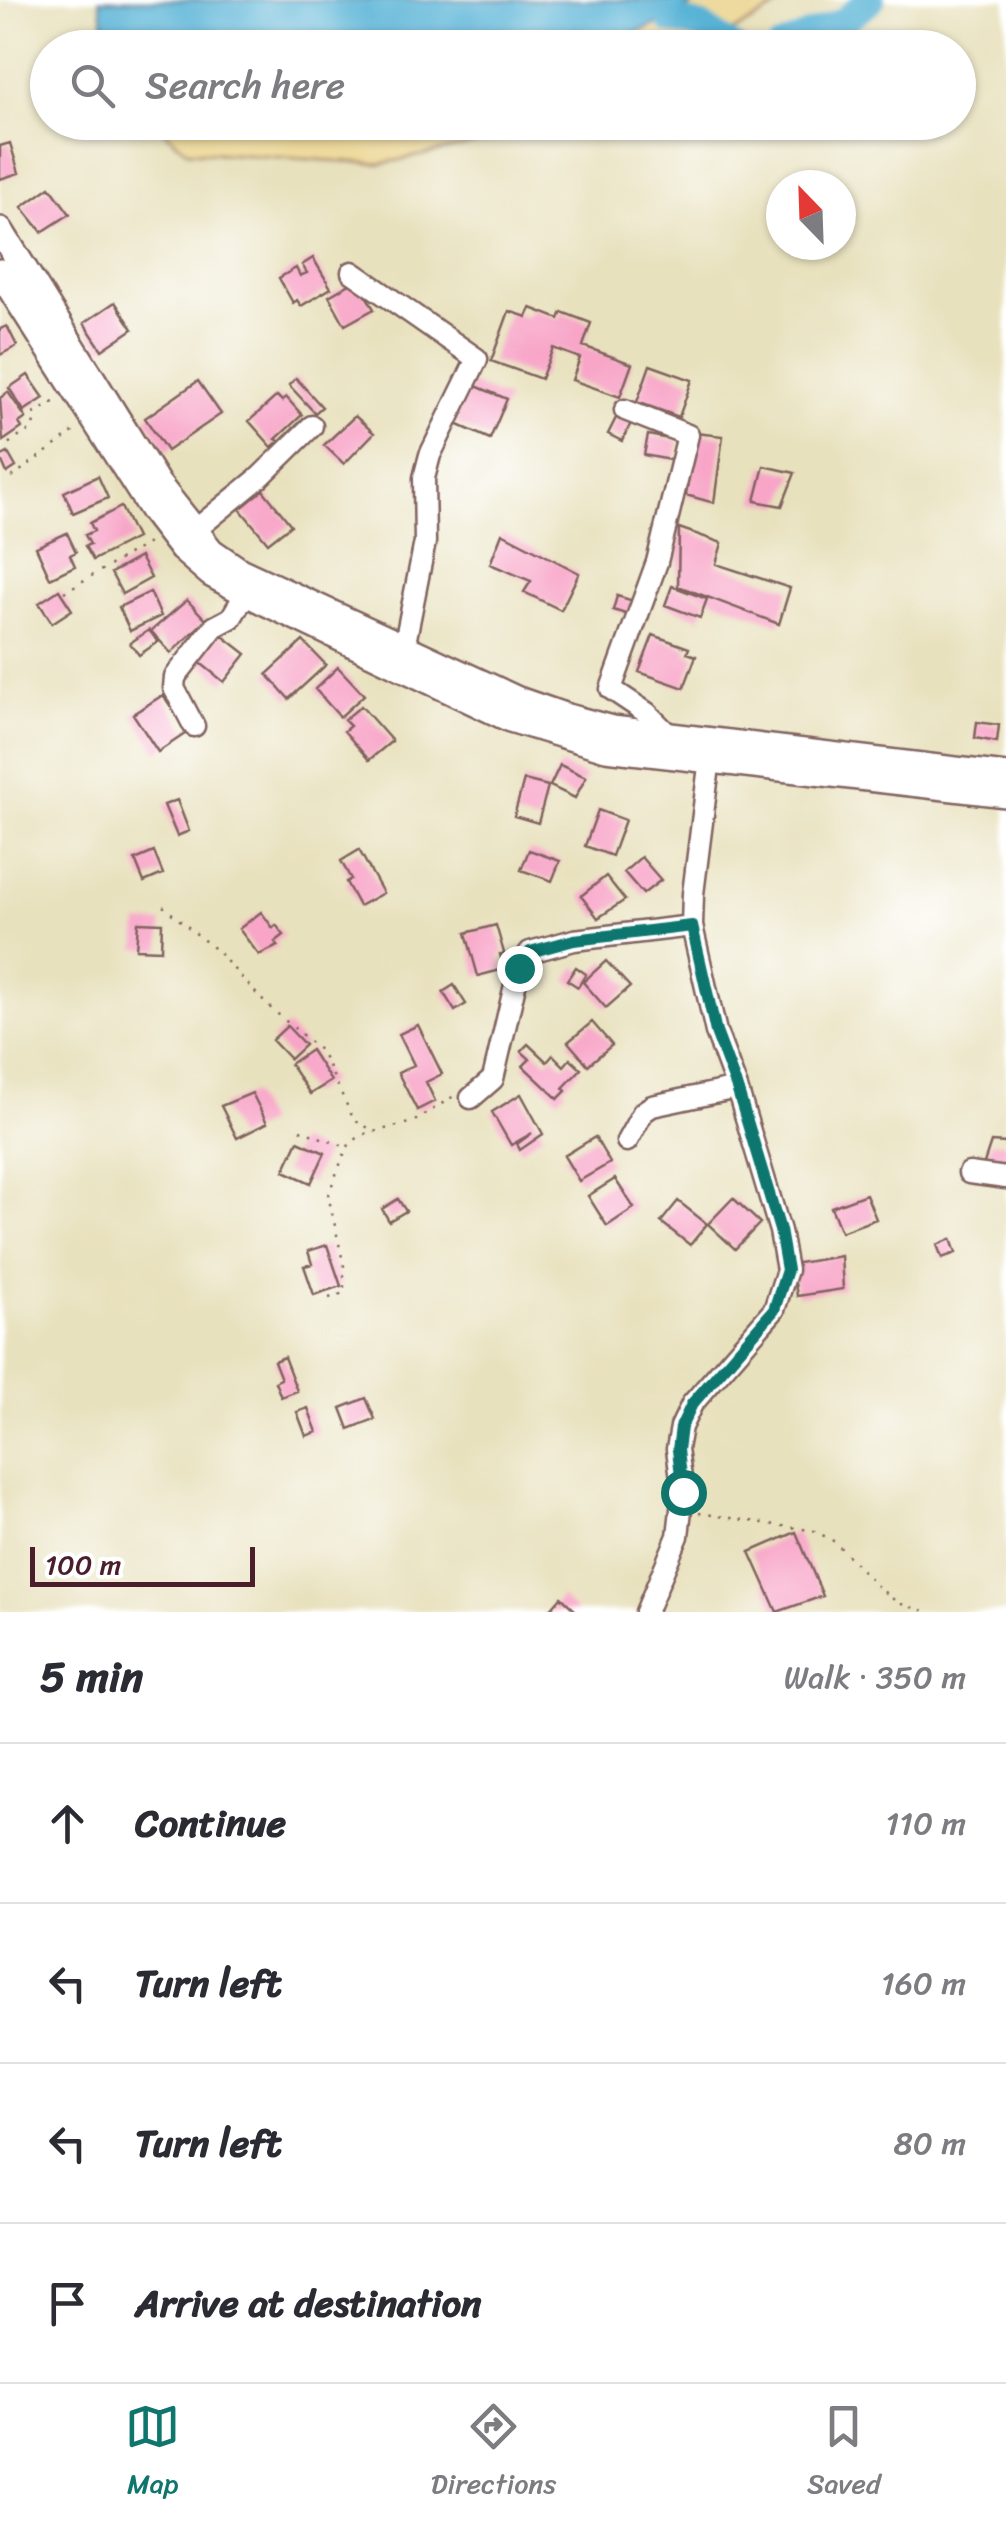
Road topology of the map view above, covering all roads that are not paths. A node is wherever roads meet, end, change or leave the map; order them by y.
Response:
1 (0, 230) edge
2 (0, 272) edge
3 (352, 272) dead end
4 (625, 410) dead end
5 (312, 426) dead end
6 (181, 531) junction
7 (246, 594) junction
8 (404, 648) junction
9 (194, 726) dead end
10 (670, 735) junction
11 (710, 758) junction
12 (1006, 776) edge
13 (1006, 794) edge
14 (692, 926) junction
15 (737, 1088) junction
16 (471, 1098) road end
17 (627, 1141) dead end
18 (969, 1173) dead end
19 (1006, 1178) edge
20 (646, 1612) edge

1 - 6 main road
2 - 6 main road
3 - 8 street
4 - 10 street
5 - 6 street
6 - 7 main road
6 - 8 main road
7 - 9 street
7 - 11 main road
8 - 10 main road
10 - 12 main road
11 - 13 main road
11 - 14 street
14 - 15 street
14 - 16 street
15 - 17 street
15 - 20 street
18 - 19 street

